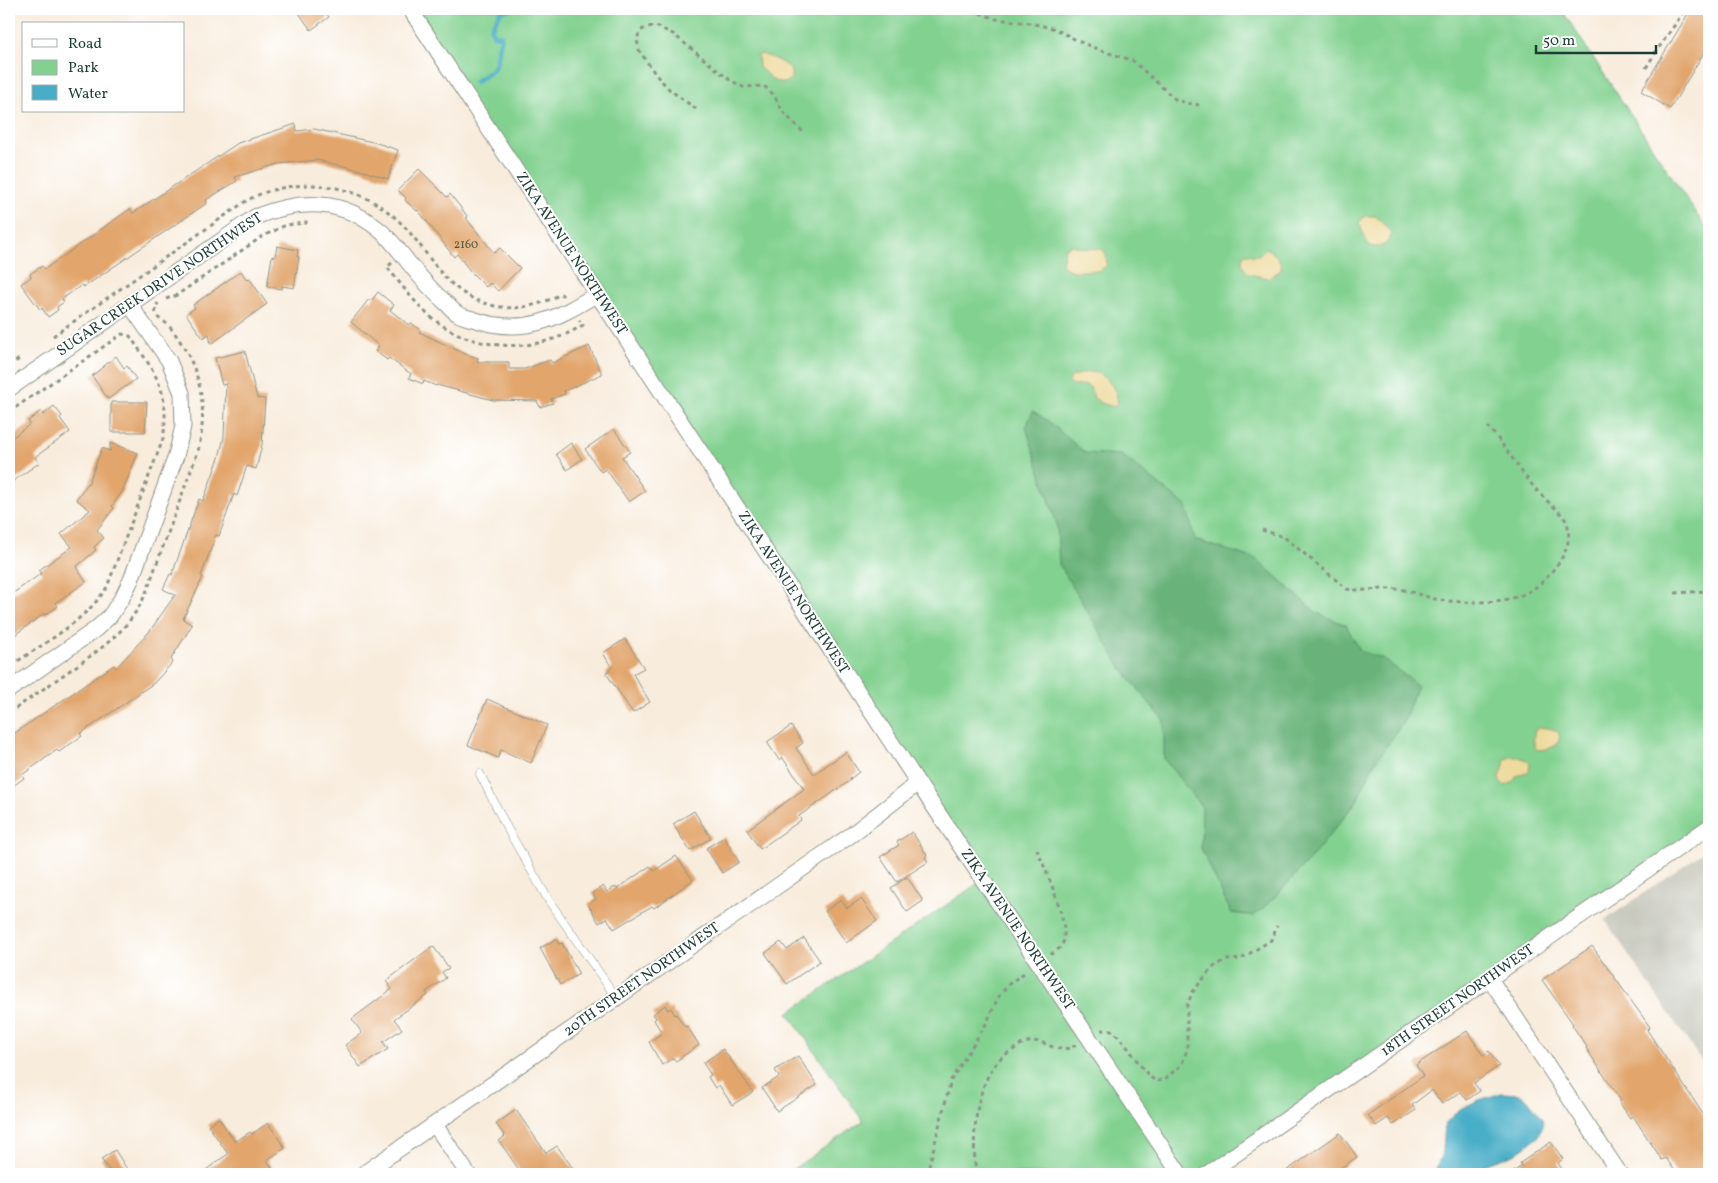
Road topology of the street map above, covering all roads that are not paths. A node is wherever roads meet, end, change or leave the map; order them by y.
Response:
1 (410, 9) edge
2 (597, 294) junction
3 (130, 305) junction
4 (9, 389) edge
5 (9, 690) edge
6 (480, 774) dead end
7 (918, 783) junction
8 (1709, 827) edge
9 (1490, 979) junction
10 (616, 997) junction
11 (435, 1125) junction
12 (363, 1174) edge
13 (468, 1174) edge
14 (1180, 1174) edge
15 (1207, 1174) edge
16 (1620, 1174) edge

1 - 2 street, ZIKA AVENUE NORTHWEST
2 - 3 street, SUGAR CREEK DRIVE NORTHWEST
2 - 7 street, ZIKA AVENUE NORTHWEST
3 - 4 street, SUGAR CREEK DRIVE NORTHWEST
3 - 5 street
6 - 10 lane
7 - 10 street, 20TH STREET NORTHWEST
7 - 14 street, ZIKA AVENUE NORTHWEST
8 - 9 street, 18TH STREET NORTHWEST
9 - 15 street, 18TH STREET NORTHWEST
9 - 16 street
10 - 11 street, 20TH STREET NORTHWEST
11 - 12 street, 20TH STREET NORTHWEST
11 - 13 street

